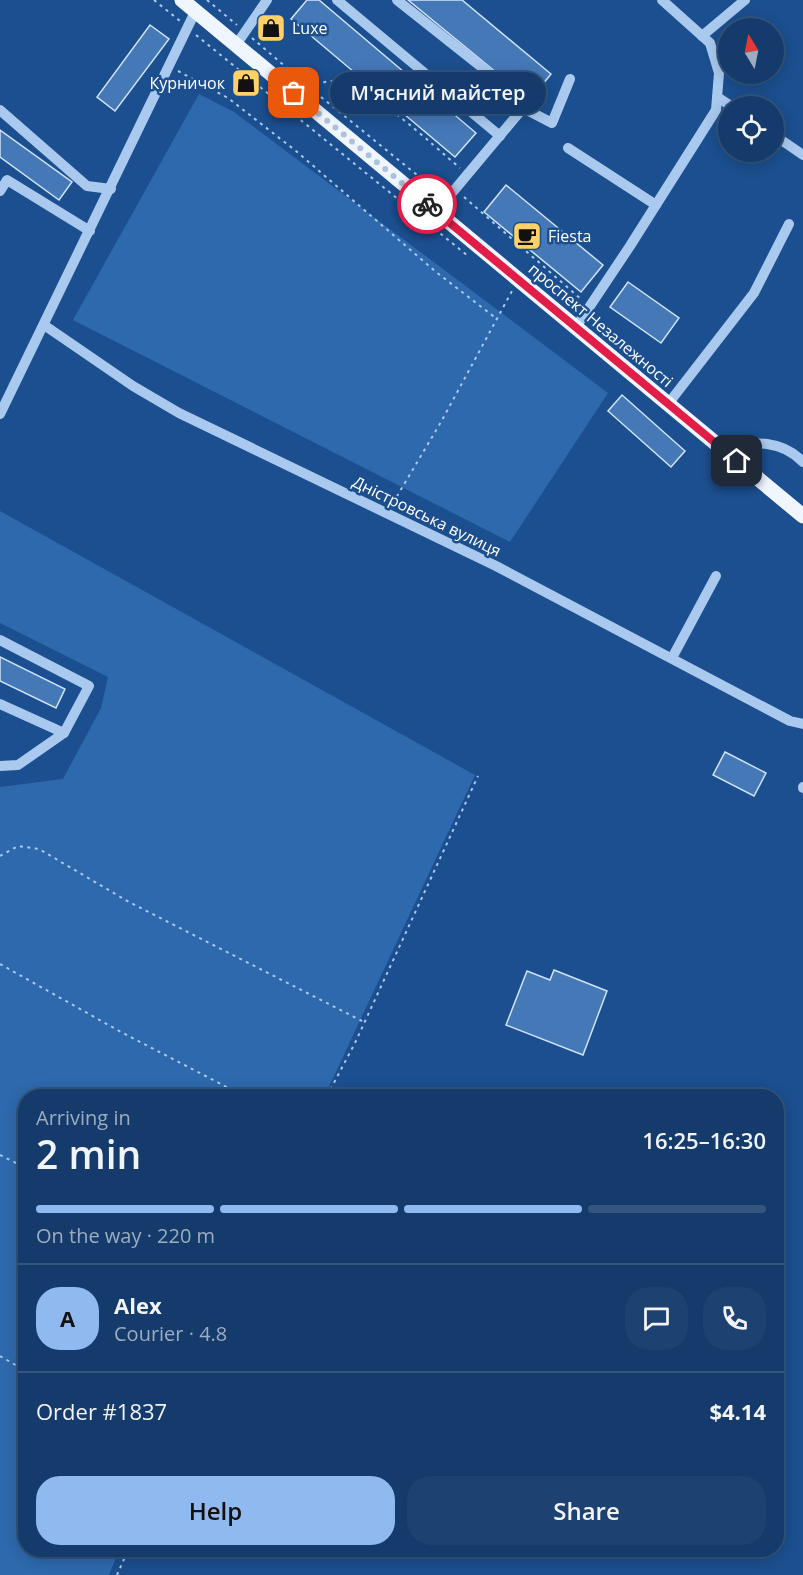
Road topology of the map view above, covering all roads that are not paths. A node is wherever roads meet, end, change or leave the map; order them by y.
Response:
1 (182, 0) edge
2 (267, 0) edge
3 (352, 0) edge
4 (397, 0) edge
5 (662, 0) edge
6 (746, 0) edge
7 (338, 1) edge
8 (195, 12) junction
9 (702, 36) junction
10 (236, 45) junction
11 (570, 79) dead end
12 (503, 84) dead end
13 (717, 97) joint
14 (0, 110) edge
15 (500, 136) junction
16 (784, 142) edge
17 (567, 148) dead end
18 (803, 155) edge
19 (111, 189) junction
20 (0, 191) edge
21 (656, 205) junction
22 (436, 212) junction
23 (789, 224) dead end
24 (90, 231) junction
25 (44, 325) junction
26 (576, 327) junction
27 (668, 404) junction
28 (0, 414) edge
29 (720, 447) junction
30 (803, 462) edge
31 (803, 516) edge
32 (716, 576) dead end
33 (0, 640) edge
34 (672, 658) junction
35 (0, 704) edge
36 (803, 724) edge
37 (64, 733) junction
38 (0, 766) edge

1 - 8 main road, проспект Незалежності
2 - 10 street
3 - 7 street
4 - 12 street
5 - 9 street
6 - 9 street
7 - 15 street
8 - 10 main road, проспект Незалежності
8 - 19 street
9 - 13 street
10 - 22 main road, проспект Незалежності
11 - 15 street
13 - 21 street
14 - 19 street
15 - 22 street
16 - 18 street
17 - 21 street
19 - 24 street
20 - 24 street
21 - 26 street
22 - 26 main road, проспект Незалежності
23 - 27 street
24 - 25 street
25 - 28 street
25 - 34 street, Дністровська вулиця
26 - 27 main road, проспект Незалежності
27 - 29 main road, проспект Незалежності
29 - 30 street
29 - 31 main road, проспект Незалежності
32 - 34 street
33 - 37 street
34 - 36 street, Дністровська вулиця
35 - 37 street
37 - 38 street

